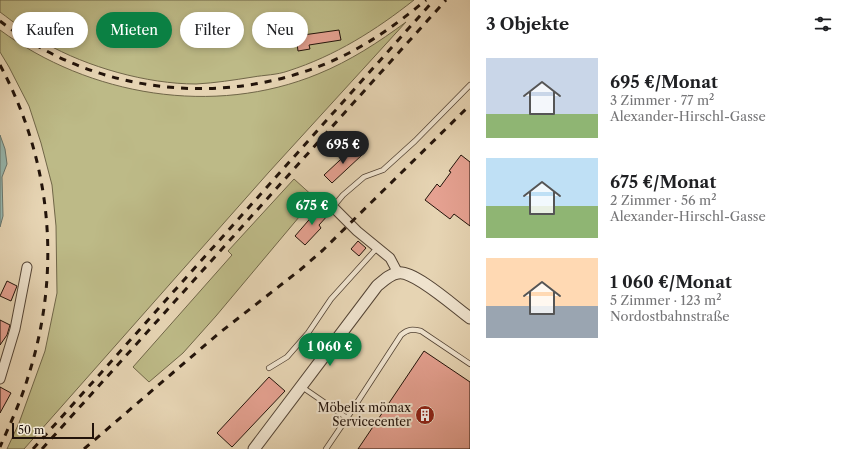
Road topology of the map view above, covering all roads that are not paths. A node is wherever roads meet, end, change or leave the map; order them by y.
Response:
1 (470, 85) edge
2 (333, 207) joint
3 (377, 248) junction
4 (27, 267) dead end
5 (398, 272) junction
6 (470, 318) edge
7 (470, 364) edge
8 (269, 368) dead end
9 (0, 379) edge
10 (300, 386) junction
11 (347, 418) junction
12 (254, 449) edge
13 (326, 449) edge

1 - 2 lane
2 - 3 street
3 - 5 street
3 - 8 lane
4 - 9 street
5 - 6 street
5 - 10 street
7 - 11 lane
10 - 11 lane
10 - 12 street
11 - 13 lane

